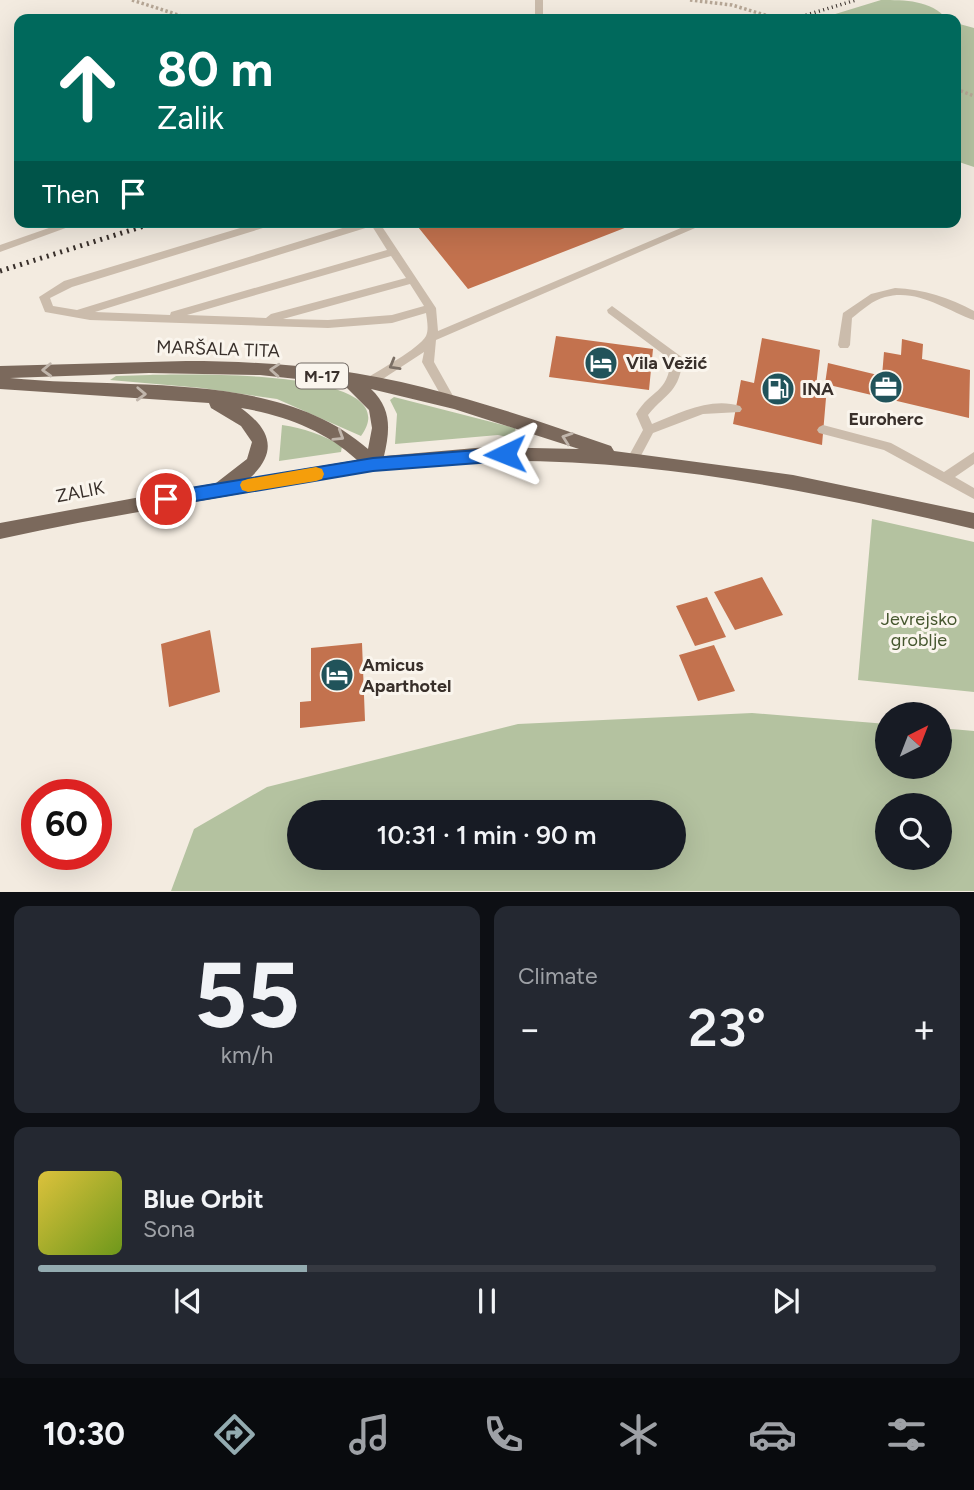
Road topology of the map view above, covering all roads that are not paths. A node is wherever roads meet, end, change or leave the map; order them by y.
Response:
1 (60, 228) edge
2 (252, 228) edge
3 (355, 228) edge
4 (378, 228) edge
5 (690, 228) edge
6 (0, 249) edge
7 (393, 252) junction
8 (412, 280) junction
9 (431, 308) junction
10 (612, 310) dead end
11 (76, 314) junction
12 (974, 316) edge
13 (162, 318) junction
14 (259, 321) junction
15 (431, 338) junction
16 (844, 345) dead end
17 (0, 372) edge
18 (341, 379) junction
19 (0, 383) edge
20 (368, 383) junction
21 (204, 397) junction
22 (451, 404) junction
23 (736, 409) dead end
24 (649, 430) junction
25 (823, 430) dead end
26 (974, 457) edge
27 (632, 461) junction
28 (373, 464) junction
29 (945, 478) junction
30 (209, 492) junction
31 (974, 494) edge
32 (974, 521) edge
33 (0, 531) edge

1 - 6 lane
2 - 11 lane
3 - 11 lane
4 - 7 lane
5 - 15 lane
7 - 8 lane
7 - 13 lane
8 - 9 lane
8 - 14 lane
9 - 14 lane
9 - 15 lane
10 - 24 lane
11 - 13 lane
12 - 16 lane
13 - 14 lane
15 -> 20 lane
15 - 22 lane
18 -> 17 main road, MARŠALA TITA / M-17
18 - 20 main road, MARŠALA TITA / M-17
18 - 28 main road
19 -> 21 main road, M-17
20 - 22 main road, MARŠALA TITA / M-17
21 -> 28 main road, M-17
21 - 30 main road
27 -> 22 main road, MARŠALA TITA / M-17
23 - 24 lane
24 - 27 lane
25 - 29 lane
26 - 29 lane
27 - 28 main road, M-17
27 - 32 main road, M-17
28 - 30 main road, M-17
29 - 31 lane
30 - 33 main road, ZALIK / M-17

